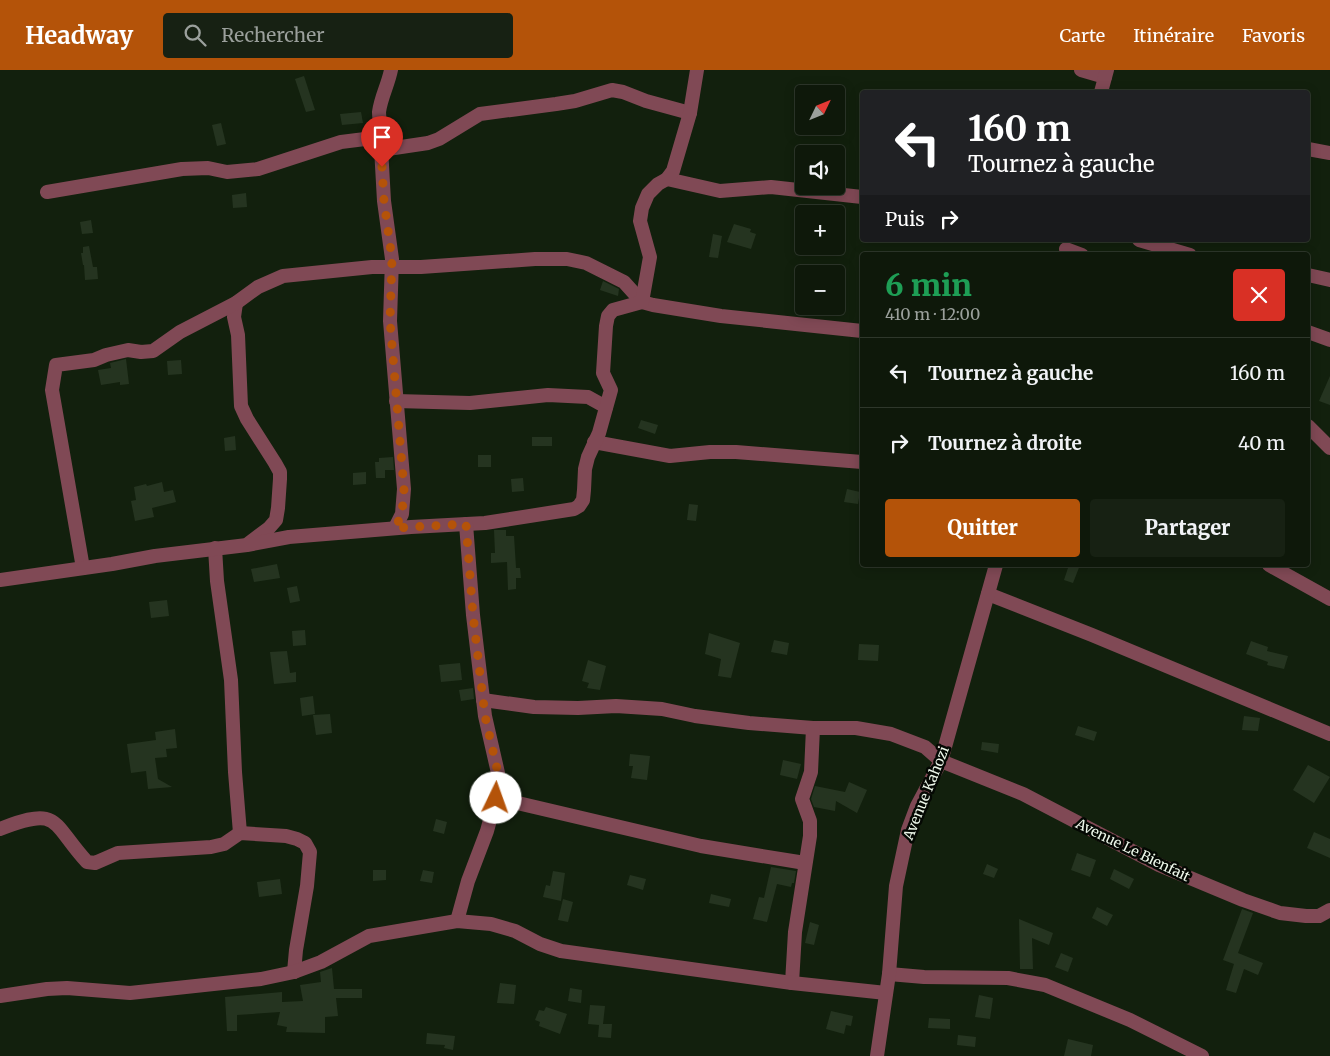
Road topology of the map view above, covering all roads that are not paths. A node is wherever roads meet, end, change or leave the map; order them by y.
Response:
1 (390, 70) edge
2 (697, 70) edge
3 (1081, 70) edge
4 (1106, 73) edge
5 (1102, 90) edge
6 (690, 113) junction
7 (381, 143) junction
8 (1310, 149) edge
9 (1330, 153) edge
10 (667, 179) junction
11 (48, 192) dead end
12 (860, 197) edge
13 (1146, 242) edge
14 (1180, 252) edge
15 (392, 267) junction
16 (1310, 276) edge
17 (1330, 280) edge
18 (642, 302) junction
19 (236, 303) junction
20 (860, 331) edge
21 (1310, 333) edge
22 (1330, 340) edge
23 (396, 402) junction
24 (606, 407) junction
25 (1310, 428) edge
26 (594, 442) junction
27 (1330, 448) edge
28 (860, 462) edge
29 (466, 524) junction
30 (395, 528) junction
31 (247, 545) junction
32 (215, 548) junction
33 (995, 567) edge
34 (1273, 567) edge
35 (82, 568) junction
36 (0, 580) edge
37 (988, 594) junction
38 (1330, 599) edge
39 (483, 700) junction
40 (813, 728) junction
41 (1330, 734) edge
42 (940, 761) junction
43 (496, 798) junction
44 (0, 829) edge
45 (240, 833) junction
46 (805, 863) junction
47 (1330, 910) edge
48 (457, 921) junction
49 (294, 972) junction
50 (889, 974) junction
51 (792, 983) junction
52 (886, 993) junction
53 (0, 996) edge
54 (877, 1056) edge
55 (1202, 1056) edge

1 - 7 street
2 - 6 street
3 - 4 street
4 - 5 street
6 - 7 street
6 - 10 street
7 - 11 street
7 - 15 street
8 - 9 street
10 - 12 street
10 - 18 street
13 - 14 street
15 - 18 street
15 - 19 street
15 - 23 street
16 - 17 street
18 - 20 street
18 - 24 street
19 - 31 street
19 - 35 street
21 - 22 street
23 - 24 street
23 - 30 street
24 - 26 street
25 - 27 street
26 - 28 street
26 - 29 street
29 - 30 street
29 - 39 street
30 - 31 street
31 - 32 street
32 - 35 street
32 - 45 street
33 - 37 street, Avenue Kahozi
34 - 38 street
35 - 36 street
37 - 41 street
37 - 42 street, Avenue Kahozi
39 - 40 street, Avenue Le Bienfait
39 - 43 street
40 - 42 street, Avenue Le Bienfait
40 - 46 street
42 - 47 street, Avenue Le Bienfait
42 - 50 street, Avenue Kahozi
43 - 46 street
43 - 48 street
44 - 45 street
45 - 49 street
46 - 51 street
48 - 49 street
48 - 51 street
49 - 53 street
50 - 52 street, Avenue Kahozi
50 - 55 street
51 - 52 street
52 - 54 street, Avenue Kahozi

